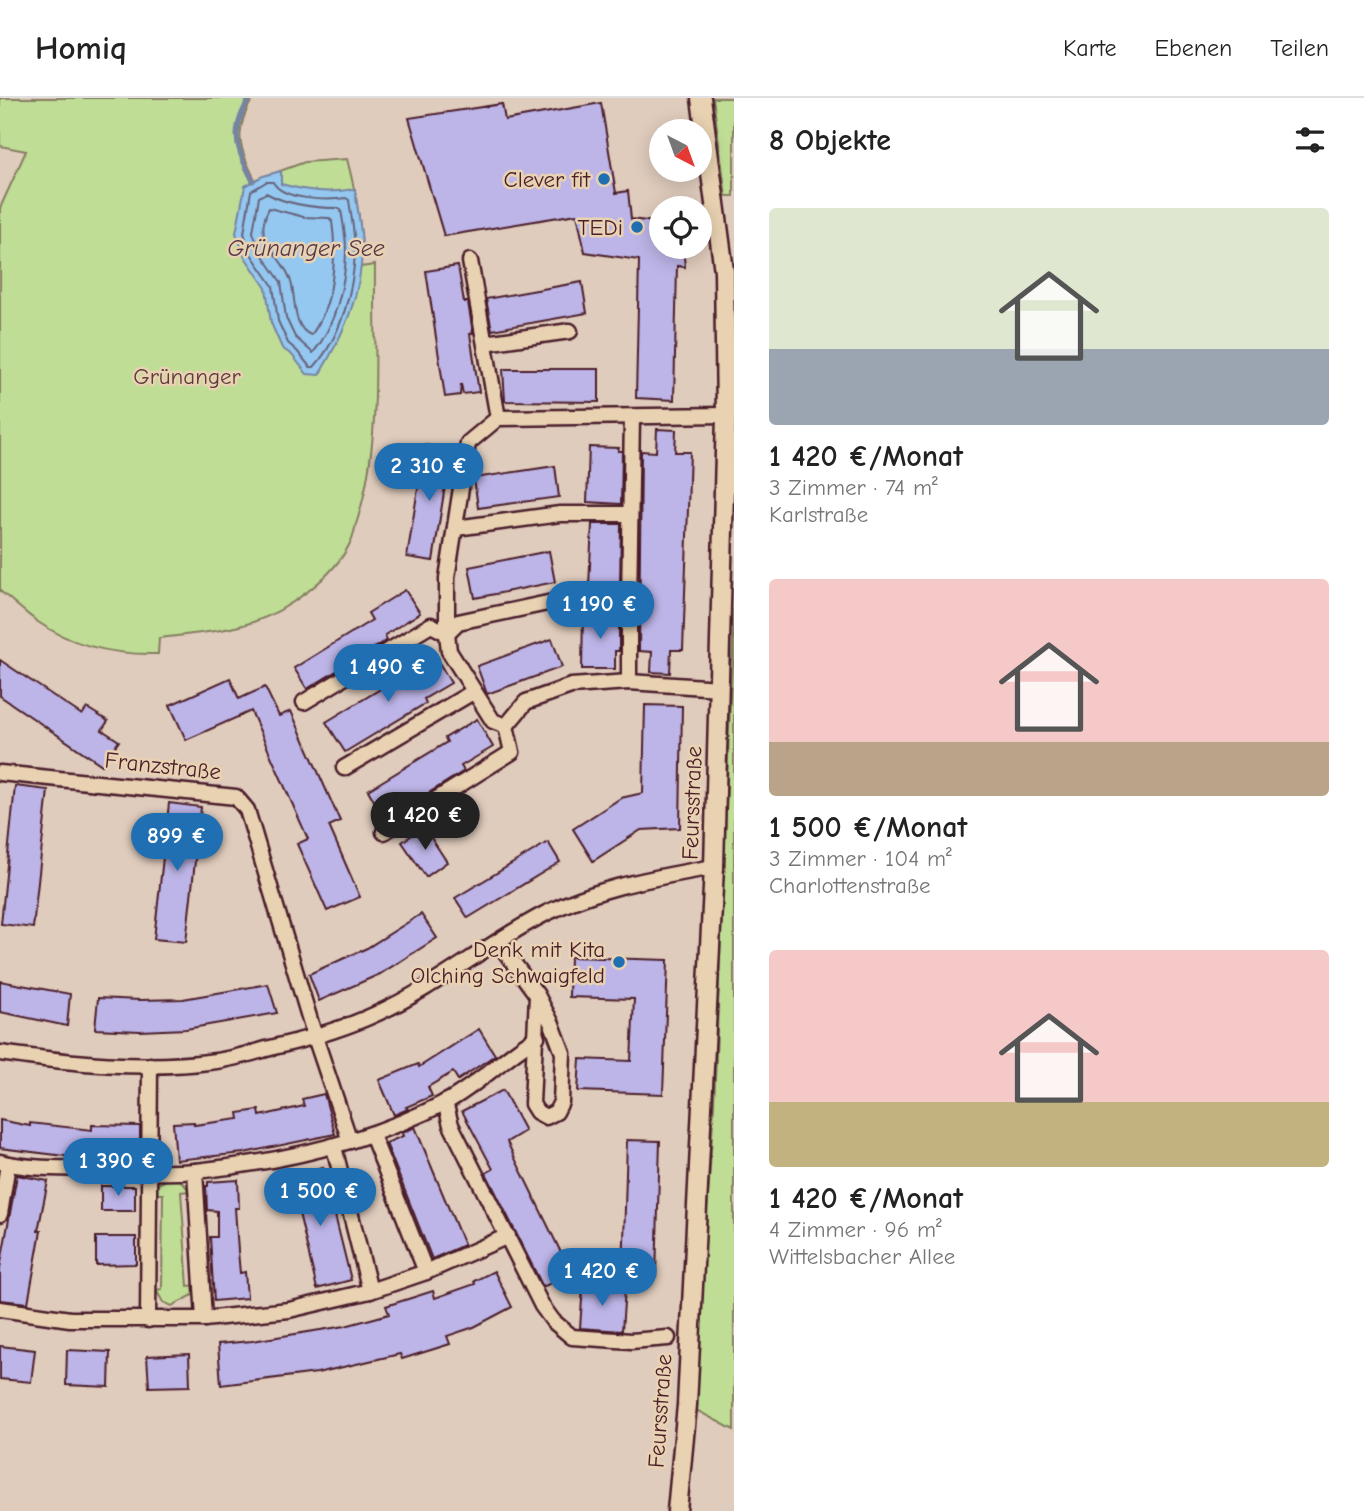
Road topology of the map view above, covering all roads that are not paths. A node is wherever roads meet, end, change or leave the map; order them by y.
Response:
1 (701, 98) edge
2 (470, 261) dead end
3 (570, 331) dead end
4 (485, 343) junction
5 (726, 415) junction
6 (632, 417) junction
7 (498, 418) junction
8 (630, 514) junction
9 (456, 528) junction
10 (629, 602) junction
11 (447, 633) junction
12 (629, 682) junction
13 (720, 688) junction
14 (474, 692) junction
15 (304, 702) dead end
16 (506, 726) junction
17 (344, 768) dead end
18 (0, 773) edge
19 (384, 832) dead end
20 (714, 867) junction
21 (498, 942) junction
22 (537, 995) junction
23 (316, 1037) junction
24 (537, 1037) junction
25 (0, 1053) edge
26 (150, 1065) junction
27 (445, 1102) junction
28 (372, 1135) junction
29 (350, 1141) junction
30 (334, 1147) junction
31 (4, 1163) edge
32 (195, 1171) junction
33 (148, 1172) junction
34 (0, 1214) edge
35 (508, 1237) junction
36 (426, 1272) junction
37 (370, 1291) junction
38 (0, 1309) edge
39 (205, 1318) junction
40 (148, 1320) junction
41 (668, 1338) dead end
42 (677, 1511) edge

1 - 5 street, Feursstraße
2 - 4 street
3 - 4 street
4 - 7 street
5 - 6 street
5 - 13 street, Feursstraße
6 - 7 street
6 - 8 street
7 - 9 street
8 - 9 street
8 - 10 street
9 - 11 street
10 - 11 street
10 - 12 street
11 - 14 street
11 - 15 street
12 - 13 street
12 - 16 street
13 - 20 street, Feursstraße
14 - 16 street
14 - 17 street
16 - 19 street
18 - 23 street, Franzstraße
20 - 21 street
20 - 42 street, Feursstraße
21 - 22 street
21 - 23 street
22 - 24 street
22 - 24 street
23 - 26 street
23 - 29 street, Franzstraße
24 - 27 street
25 - 26 street
26 - 33 street
27 - 28 street
27 - 35 street
28 - 29 street
28 - 36 street
29 - 30 street
30 - 32 street
30 - 37 street
31 - 33 street
31 - 34 street
32 - 33 street
32 - 39 street
33 - 40 street
35 - 36 street
35 - 41 street
36 - 37 street
37 - 39 street
38 - 40 street
39 - 40 street

